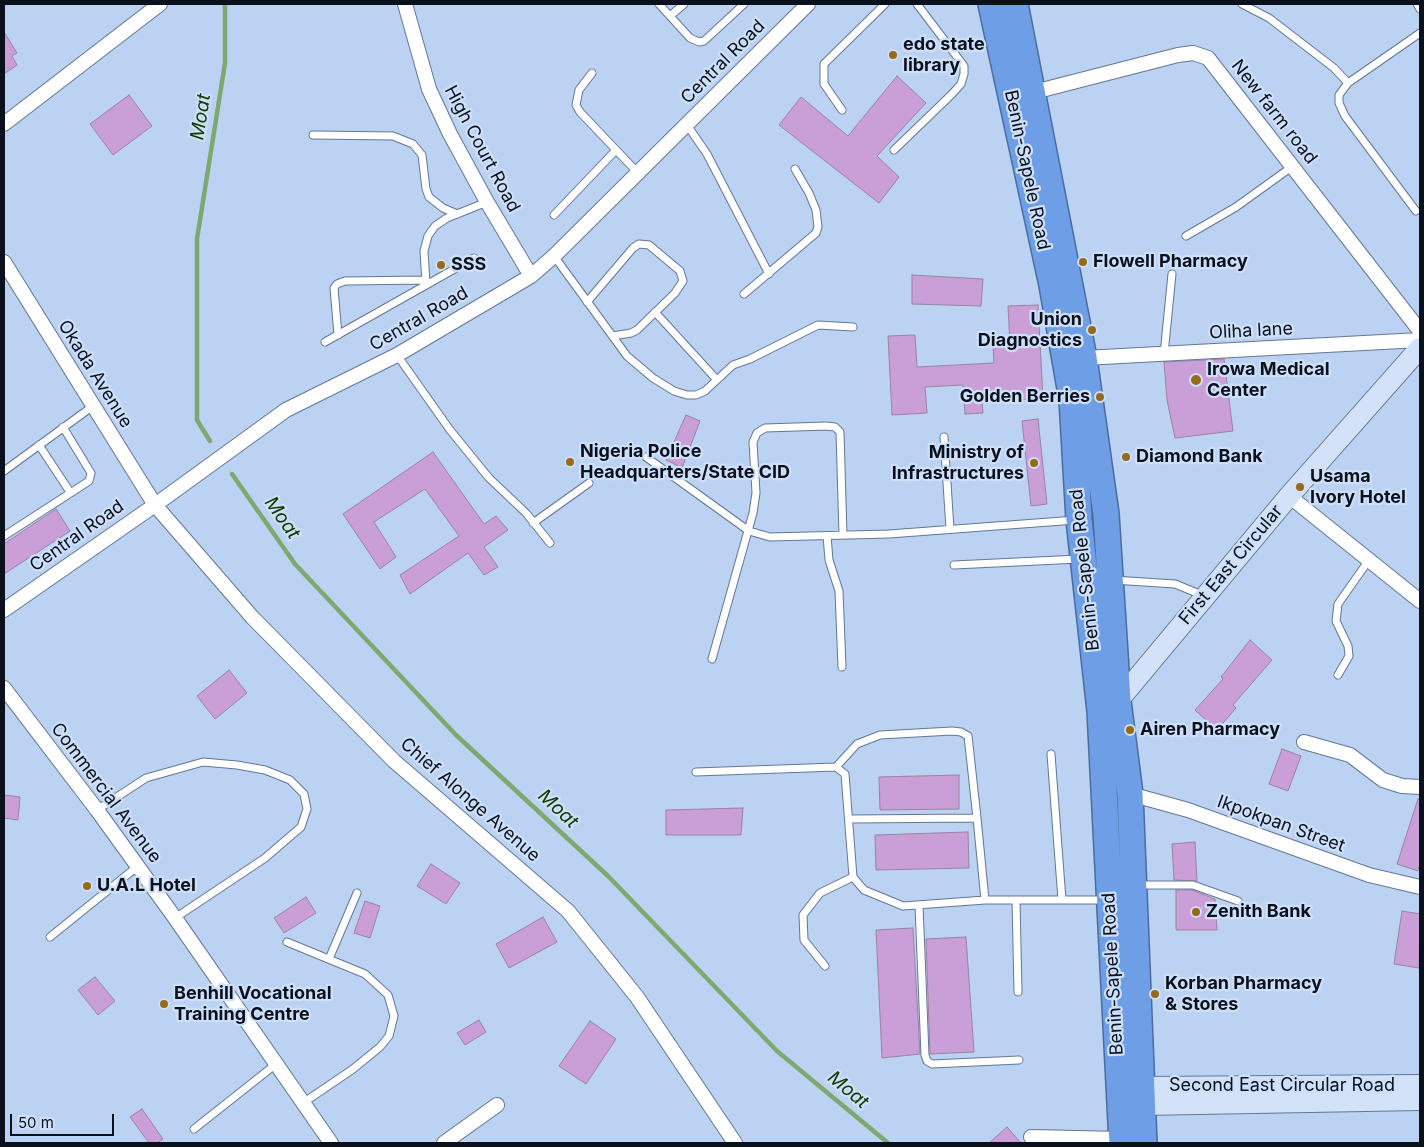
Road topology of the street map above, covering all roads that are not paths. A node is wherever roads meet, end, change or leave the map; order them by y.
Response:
1 (160, 4) edge
2 (405, 4) edge
3 (659, 4) edge
4 (684, 4) edge
5 (744, 4) edge
6 (808, 4) edge
7 (885, 4) edge
8 (917, 4) edge
9 (991, 4) edge
10 (1016, 4) edge
11 (1242, 4) edge
12 (1417, 4) edge
13 (1420, 9) edge
14 (670, 16) junction
15 (1420, 33) edge
16 (592, 73) dead end
17 (1348, 84) junction
18 (1034, 92) junction
19 (842, 110) dead end
20 (4, 124) edge
21 (686, 124) junction
22 (313, 135) dead end
23 (616, 150) junction
24 (894, 150) dead end
25 (1293, 166) junction
26 (795, 169) dead end
27 (638, 173) junction
28 (487, 202) junction
29 (1416, 211) dead end
30 (457, 214) junction
31 (554, 215) dead end
32 (1186, 236) dead end
33 (554, 256) junction
34 (474, 258) dead end
35 (4, 262) edge
36 (769, 274) junction
37 (1172, 274) dead end
38 (531, 276) junction
39 (426, 282) junction
40 (744, 294) dead end
41 (587, 302) junction
42 (655, 312) junction
43 (853, 326) dead end
44 (1420, 331) edge
45 (338, 335) junction
46 (612, 336) junction
47 (1420, 340) edge
48 (325, 342) dead end
49 (1420, 348) edge
50 (1164, 354) junction
51 (396, 355) junction
52 (1084, 358) junction
53 (717, 380) junction
54 (93, 406) junction
55 (63, 427) junction
56 (944, 436) dead end
57 (39, 445) junction
58 (646, 457) dead end
59 (4, 471) edge
60 (590, 483) dead end
61 (70, 492) junction
62 (1289, 496) junction
63 (155, 506) junction
64 (1079, 520) junction
65 (533, 523) junction
66 (950, 529) junction
67 (749, 531) junction
68 (843, 535) junction
69 (4, 536) edge
70 (827, 536) junction
71 (550, 543) dead end
72 (1083, 558) junction
73 (1369, 560) junction
74 (954, 566) dead end
75 (1110, 580) junction
76 (1205, 597) junction
77 (1420, 601) edge
78 (4, 610) edge
79 (712, 659) dead end
80 (842, 667) dead end
81 (1338, 676) dead end
82 (4, 688) edge
83 (1109, 706) junction
84 (1304, 742) dead end
85 (1051, 754) dead end
86 (836, 767) junction
87 (696, 772) dead end
88 (1420, 788) edge
89 (1130, 794) junction
90 (97, 810) junction
91 (977, 818) junction
92 (850, 820) junction
93 (138, 866) junction
94 (853, 876) junction
95 (1420, 887) edge
96 (357, 892) dead end
97 (1124, 896) junction
98 (985, 900) junction
99 (1016, 900) junction
100 (1062, 900) junction
101 (1238, 901) dead end
102 (920, 905) junction
103 (176, 918) junction
104 (50, 937) dead end
105 (287, 942) dead end
106 (329, 959) junction
107 (825, 966) dead end
108 (1018, 992) dead end
109 (1019, 1060) dead end
110 (276, 1064) junction
111 (1420, 1085) edge
112 (1143, 1096) junction
113 (1420, 1100) edge
114 (302, 1103) junction
115 (497, 1105) dead end
116 (194, 1129) dead end
117 (1031, 1137) dead end
118 (1130, 1142) edge
119 (331, 1143) edge
120 (444, 1143) edge
121 (735, 1143) edge

1 - 20 street
2 - 28 street, High Court Road
3 - 14 lane
4 - 14 lane
5 - 14 lane
6 - 21 street, Central Road
7 - 19 lane
8 - 24 lane
9 - 64 highway, Benin-Sapele Road
10 - 18 highway, Benin-Sapele Road
11 - 17 lane
12 - 13 lane
15 - 17 lane
16 - 23 lane
17 - 29 lane
18 - 25 street, New farm road
18 - 52 highway, Benin-Sapele Road
21 - 27 street, Central Road
21 - 36 lane
22 - 30 lane
23 - 27 lane
23 - 31 lane
25 - 32 lane
25 - 44 street, New farm road
26 - 36 lane
27 - 33 street, Central Road
28 - 30 lane
28 - 38 street, High Court Road
30 - 39 lane
33 - 38 street, Central Road
33 - 41 lane
34 - 39 lane
35 - 54 street, Okada Avenue
36 - 40 lane
37 - 50 lane
38 - 51 street, Central Road
39 - 45 lane
39 - 45 lane
41 - 42 lane
41 - 46 lane
42 - 46 lane
42 - 53 lane
43 - 53 lane
45 - 48 lane
46 - 53 lane
47 - 50 street, Oliha lane
49 - 62 main road, First East Circular
50 - 52 street, Oliha lane
51 - 63 street, Central Road
51 - 65 lane
52 - 75 highway, Benin-Sapele Road
54 - 55 lane
54 - 63 street, Okada Avenue
55 - 57 lane
55 - 61 lane
56 - 66 lane
57 - 59 lane
57 - 61 lane
58 - 67 lane
60 - 65 lane
61 - 69 lane
62 - 73 street
62 - 76 main road, First East Circular
63 - 78 street, Central Road
63 - 121 street, Chief Alonge Avenue
64 - 66 lane
64 - 72 highway, Benin-Sapele Road
65 - 71 lane
66 - 68 lane
67 - 68 lane
67 - 70 lane
67 - 79 lane
68 - 70 lane
70 - 80 lane
72 - 74 lane
72 - 83 highway, Benin-Sapele Road
73 - 77 street
73 - 81 lane
75 - 76 lane
75 - 83 highway, Benin-Sapele Road
76 - 83 main road, First East Circular
82 - 90 street, Commercial Avenue
83 - 89 highway, Benin-Sapele Road
83 - 97 highway, Benin-Sapele Road
84 - 88 street
85 - 100 lane
86 - 87 lane
86 - 91 lane
86 - 92 lane
89 - 95 street, Ikpokpan Street
89 - 97 highway, Benin-Sapele Road
90 - 93 street, Commercial Avenue
90 - 103 lane
91 - 92 lane
91 - 98 lane
92 - 94 lane
93 - 103 street, Commercial Avenue
93 - 104 lane
94 - 102 lane
94 - 107 lane
96 - 106 lane
97 - 100 lane
97 - 101 lane
97 - 112 highway, Benin-Sapele Road
97 - 118 highway, Benin-Sapele Road
98 - 99 lane
98 - 102 lane
99 - 100 lane
99 - 108 lane
102 - 109 lane
103 - 110 street, Commercial Avenue
105 - 106 lane
106 - 114 lane
110 - 114 street, Commercial Avenue
110 - 116 lane
111 - 112 main road, Second East Circular Road
112 - 113 main road, Second East Circular Road
112 - 118 highway, Benin-Sapele Road
114 - 119 street, Commercial Avenue
115 - 120 street
117 - 118 street

